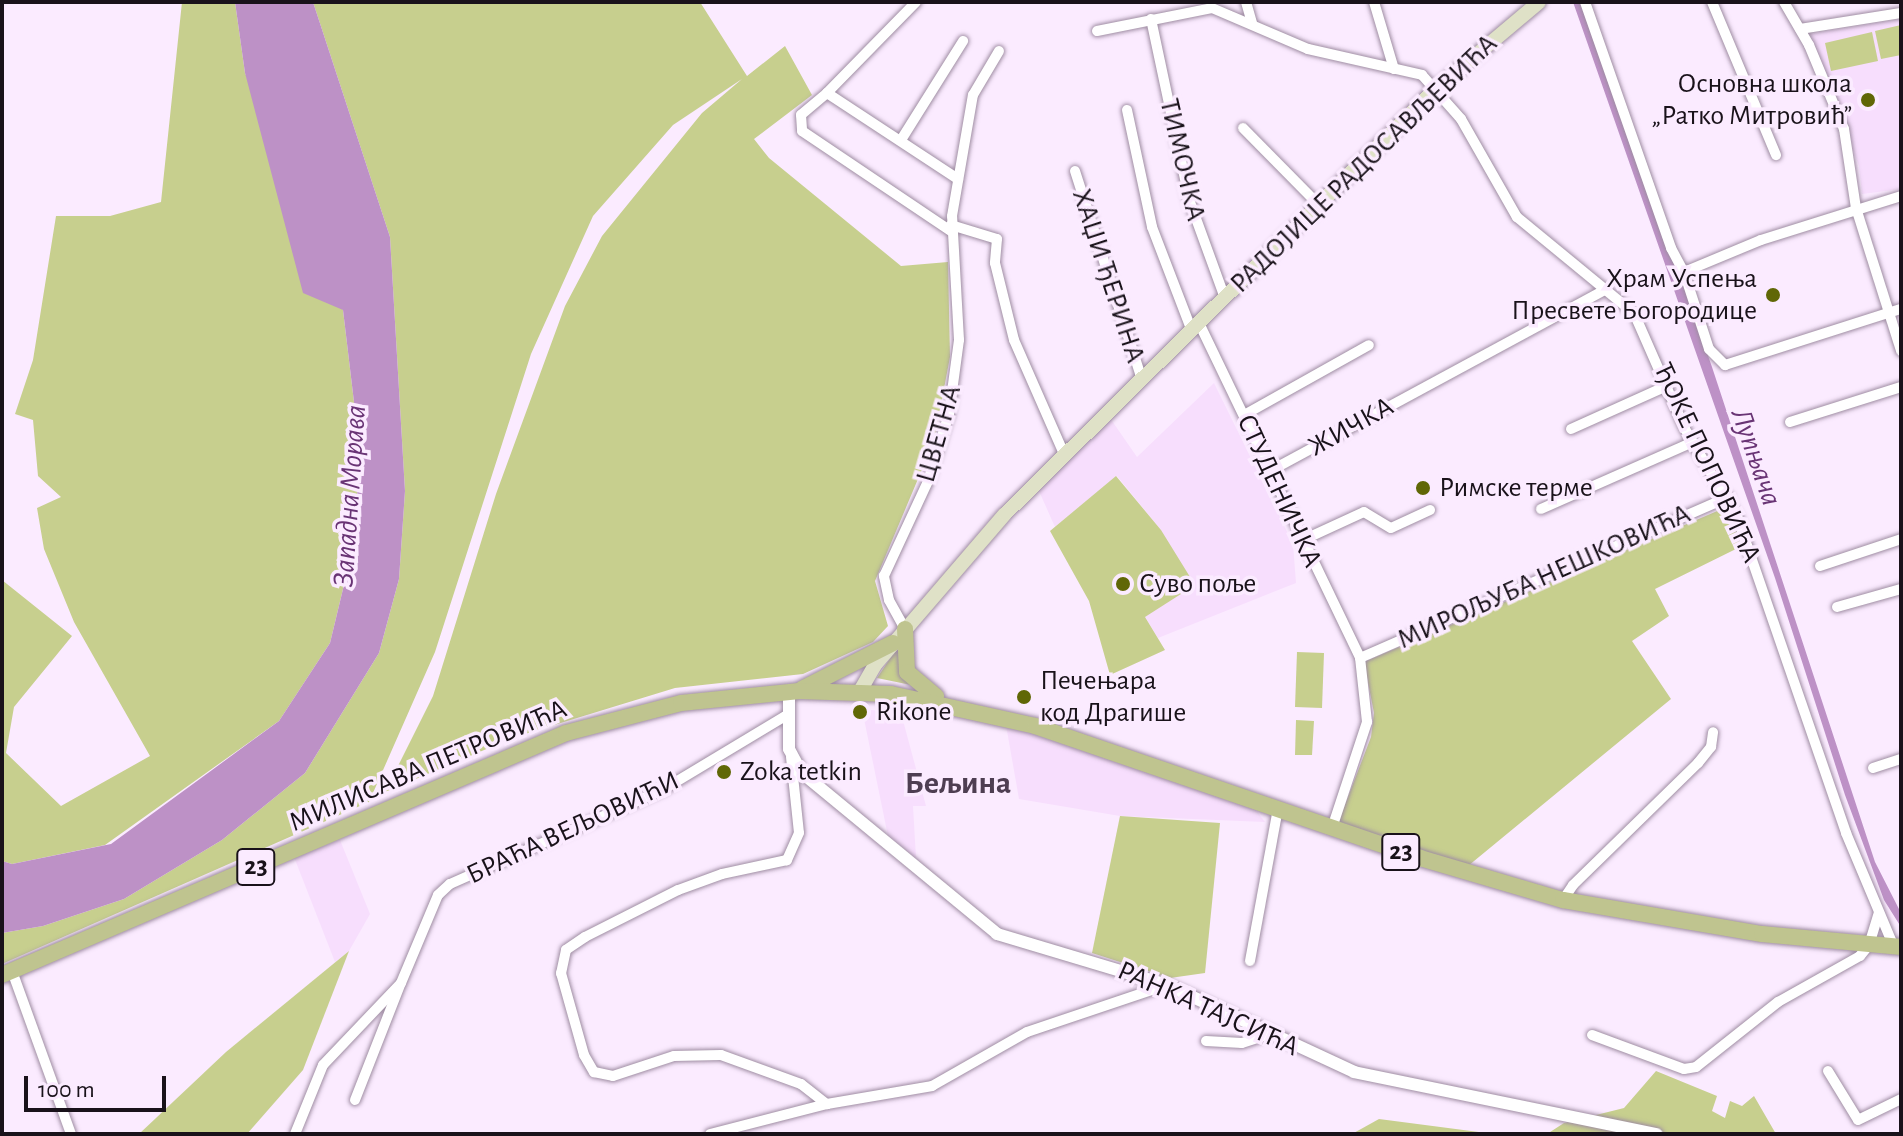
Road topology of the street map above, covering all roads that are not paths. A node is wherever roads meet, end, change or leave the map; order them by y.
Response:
1 (916, 2) edge
2 (1246, 2) edge
3 (1374, 2) edge
4 (1539, 2) edge
5 (1585, 2) edge
6 (1712, 2) edge
7 (1784, 2) edge
8 (1901, 13) edge
9 (1151, 19) junction
10 (1252, 23) junction
11 (1800, 29) junction
12 (1097, 31) dead end
13 (963, 41) dead end
14 (999, 51) dead end
15 (1394, 69) junction
16 (1437, 88) junction
17 (827, 93) junction
18 (1127, 110) dead end
19 (1243, 128) dead end
20 (901, 140) junction
21 (1776, 155) dead end
22 (1075, 171) dead end
23 (958, 179) junction
24 (1901, 196) edge
25 (1319, 205) junction
26 (1856, 208) junction
27 (951, 228) junction
28 (1684, 272) junction
29 (1606, 289) junction
30 (1225, 298) junction
31 (1901, 309) edge
32 (1888, 313) junction
33 (1196, 327) junction
34 (1369, 345) dead end
35 (1901, 351) edge
36 (1142, 380) junction
37 (1669, 385) junction
38 (1901, 387) edge
39 (1244, 415) junction
40 (1790, 422) dead end
41 (1571, 429) dead end
42 (1693, 442) junction
43 (1064, 454) junction
44 (1270, 471) junction
45 (1728, 497) junction
46 (1541, 509) dead end
47 (1430, 510) dead end
48 (1901, 539) edge
49 (1303, 540) junction
50 (1820, 566) dead end
51 (1901, 589) edge
52 (1837, 607) dead end
53 (905, 629) junction
54 (893, 643) junction
55 (1360, 658) junction
56 (794, 691) junction
57 (860, 691) junction
58 (955, 706) junction
59 (787, 715) junction
60 (1713, 732) dead end
61 (791, 757) junction
62 (1901, 759) edge
63 (1873, 768) dead end
64 (1278, 808) junction
65 (1332, 828) junction
66 (1563, 900) junction
67 (1879, 912) junction
68 (1869, 945) junction
69 (1898, 947) edge
70 (1250, 961) dead end
71 (7, 973) edge
72 (401, 983) junction
73 (1167, 985) junction
74 (1270, 1034) junction
75 (1592, 1035) dead end
76 (1206, 1041) dead end
77 (1828, 1071) dead end
78 (1901, 1099) edge
79 (355, 1100) dead end
80 (827, 1104) junction
81 (71, 1134) edge
82 (295, 1134) edge
83 (710, 1134) edge
84 (1657, 1134) edge

1 - 17 street
2 - 10 street
3 - 15 street
4 - 16 main road, РАДОЈИЦЕ РАДОСАВЉЕВИЋА
5 - 28 street
6 - 21 street
7 - 11 street
8 - 11 street
9 - 10 street
9 - 12 street
9 - 30 street, ТИМОЧКА
10 - 15 street
11 - 26 street
13 - 20 street
14 - 23 street, ЦВЕТНА
15 - 16 street
16 - 25 main road, РАДОЈИЦЕ РАДОСАВЉЕВИЋА
16 - 29 street, ЂОКЕ ПОПОВИЋА
17 - 20 street
17 - 27 street
18 - 33 street
19 - 25 street
20 - 23 street
22 - 36 street, ХАЏИ ЂЕРИНА
23 - 27 street, ЦВЕТНА
24 - 26 street
25 - 30 main road, РАДОЈИЦЕ РАДОСАВЉЕВИЋА
26 - 28 street
26 - 32 street
27 - 43 street
27 - 53 street, ЦВЕТНА
28 - 32 street
29 - 37 street, ЂОКЕ ПОПОВИЋА
29 - 44 street, ЖИЧКА
30 - 33 main road, РАДОЈИЦЕ РАДОСАВЉЕВИЋА
31 - 32 street
32 - 35 street
33 - 36 main road, РАДОЈИЦЕ РАДОСАВЉЕВИЋА
33 - 39 street, СТУДЕНИЧКА
34 - 39 street
36 - 43 main road, РАДОЈИЦЕ РАДОСАВЉЕВИЋА
37 - 41 street
37 - 42 street, ЂОКЕ ПОПОВИЋА
38 - 40 street
39 - 44 street, СТУДЕНИЧКА
42 - 45 street, ЂОКЕ ПОПОВИЋА
42 - 46 street
43 - 53 main road, РАДОЈИЦЕ РАДОСАВЉЕВИЋА
44 - 49 street, СТУДЕНИЧКА
45 - 55 street, МИРОЉУБА НЕШКОВИЋА
45 - 67 street, ЂОКЕ ПОПОВИЋА
47 - 49 street
48 - 50 street
49 - 55 street, СТУДЕНИЧКА
51 - 52 street
53 - 54 main road, РАДОЈИЦЕ РАДОСАВЉЕВИЋА
53 - 58 main road
54 - 56 main road
54 - 57 main road, РАДОЈИЦЕ РАДОСАВЉЕВИЋА
55 - 65 street, СТУДЕНИЧКА
56 - 57 main road, 23
56 - 59 street
56 - 71 main road, МИЛИСАВА ПЕТРОВИЋА / 23
57 - 58 main road, 23
58 - 64 main road, 23
59 - 61 street
59 - 72 street, БРАЋА ВЕЉОВИЋИ
60 - 66 street
61 - 73 street, РАНКА ТАЈСИЋА
61 - 80 street
62 - 63 street
64 - 65 main road, 23
64 - 70 street
65 - 66 main road, 23
66 - 68 main road, 23
67 - 68 street
67 - 69 street, ЂОКЕ ПОПОВИЋА
68 - 69 main road, 23
68 - 75 street
71 - 81 street
72 - 79 street
72 - 82 street, БРАЋА ВЕЉОВИЋИ
73 - 74 street, РАНКА ТАЈСИЋА
73 - 80 street
74 - 76 street
74 - 84 street, РАНКА ТАЈСИЋА
77 - 78 street
80 - 83 street

